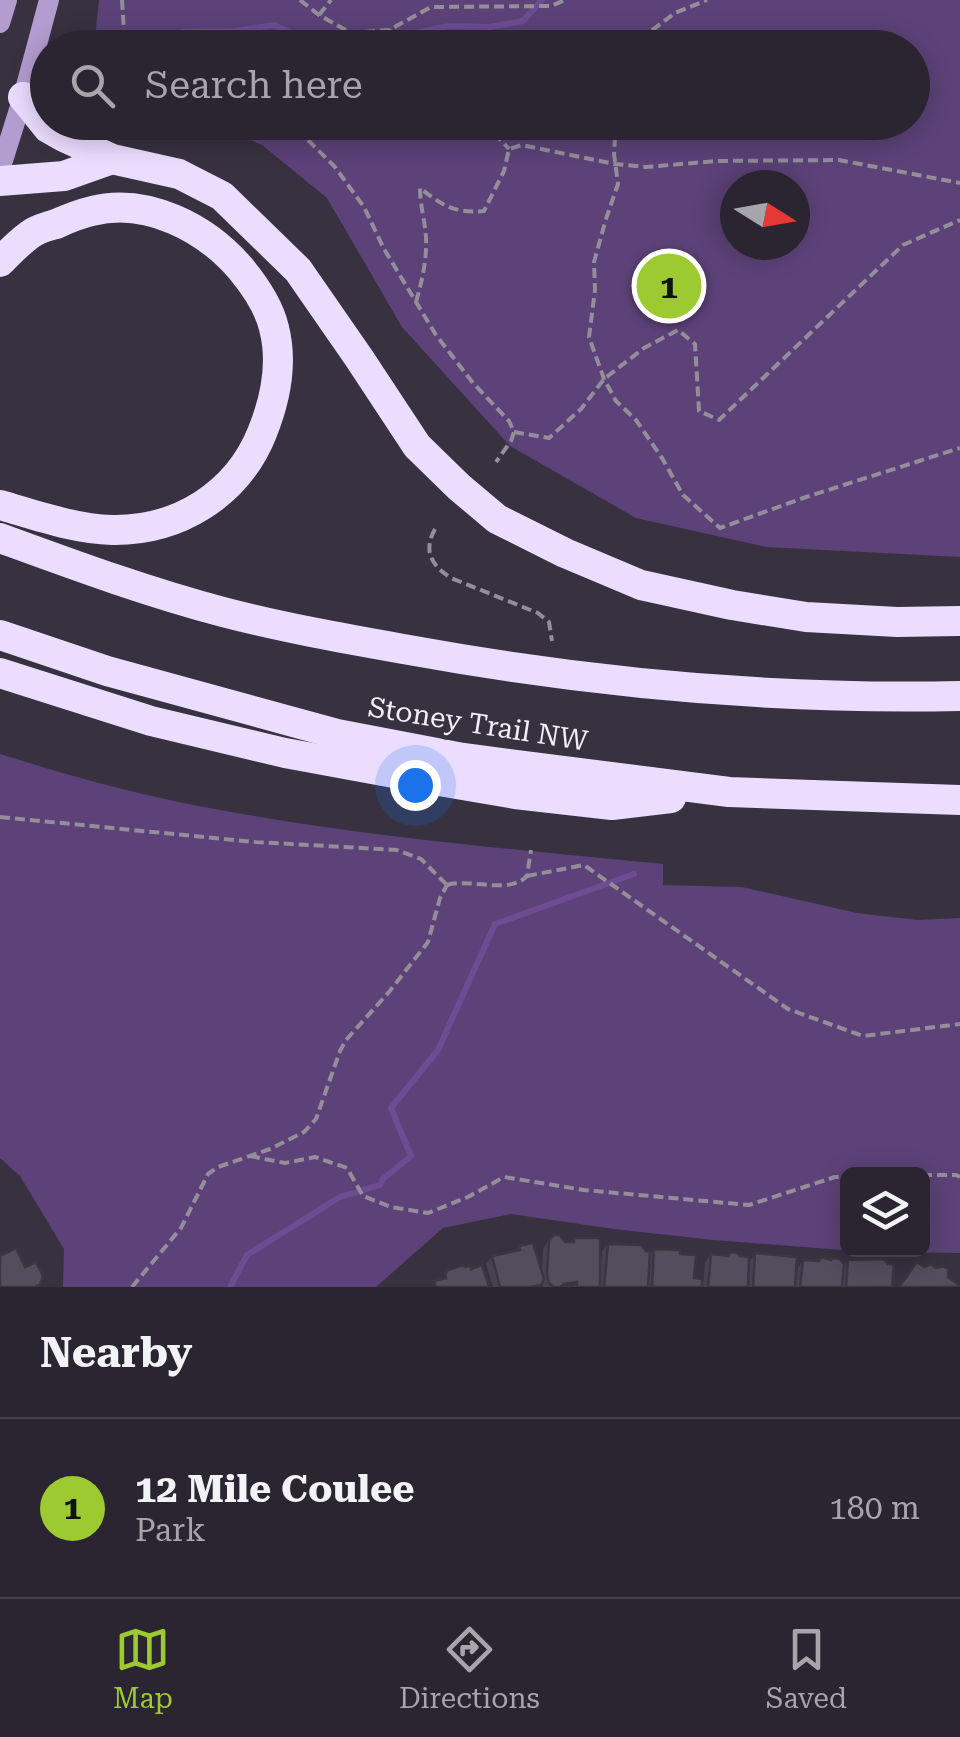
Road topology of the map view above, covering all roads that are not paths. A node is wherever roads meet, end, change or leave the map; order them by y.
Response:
1 (8, 0) edge
2 (49, 0) edge
3 (0, 23) edge
4 (41, 30) edge
5 (30, 74) edge
6 (24, 97) junction
7 (30, 105) edge
8 (73, 140) edge
9 (112, 159) junction
10 (0, 170) edge
11 (0, 182) edge
12 (0, 262) edge
13 (0, 504) edge
14 (0, 538) edge
15 (960, 621) edge
16 (0, 635) edge
17 (0, 674) edge
18 (960, 696) edge
19 (730, 792) junction
20 (960, 800) edge

1 - 3 street
2 - 4 street
5 - 6 street
6 - 7 highway
6 - 10 street
8 - 9 highway
9 - 11 highway
9 - 15 highway
12 - 13 highway
14 - 18 highway
16 - 19 highway, Stoney Trail NW
17 - 19 highway
19 - 20 highway, Stoney Trail NW

